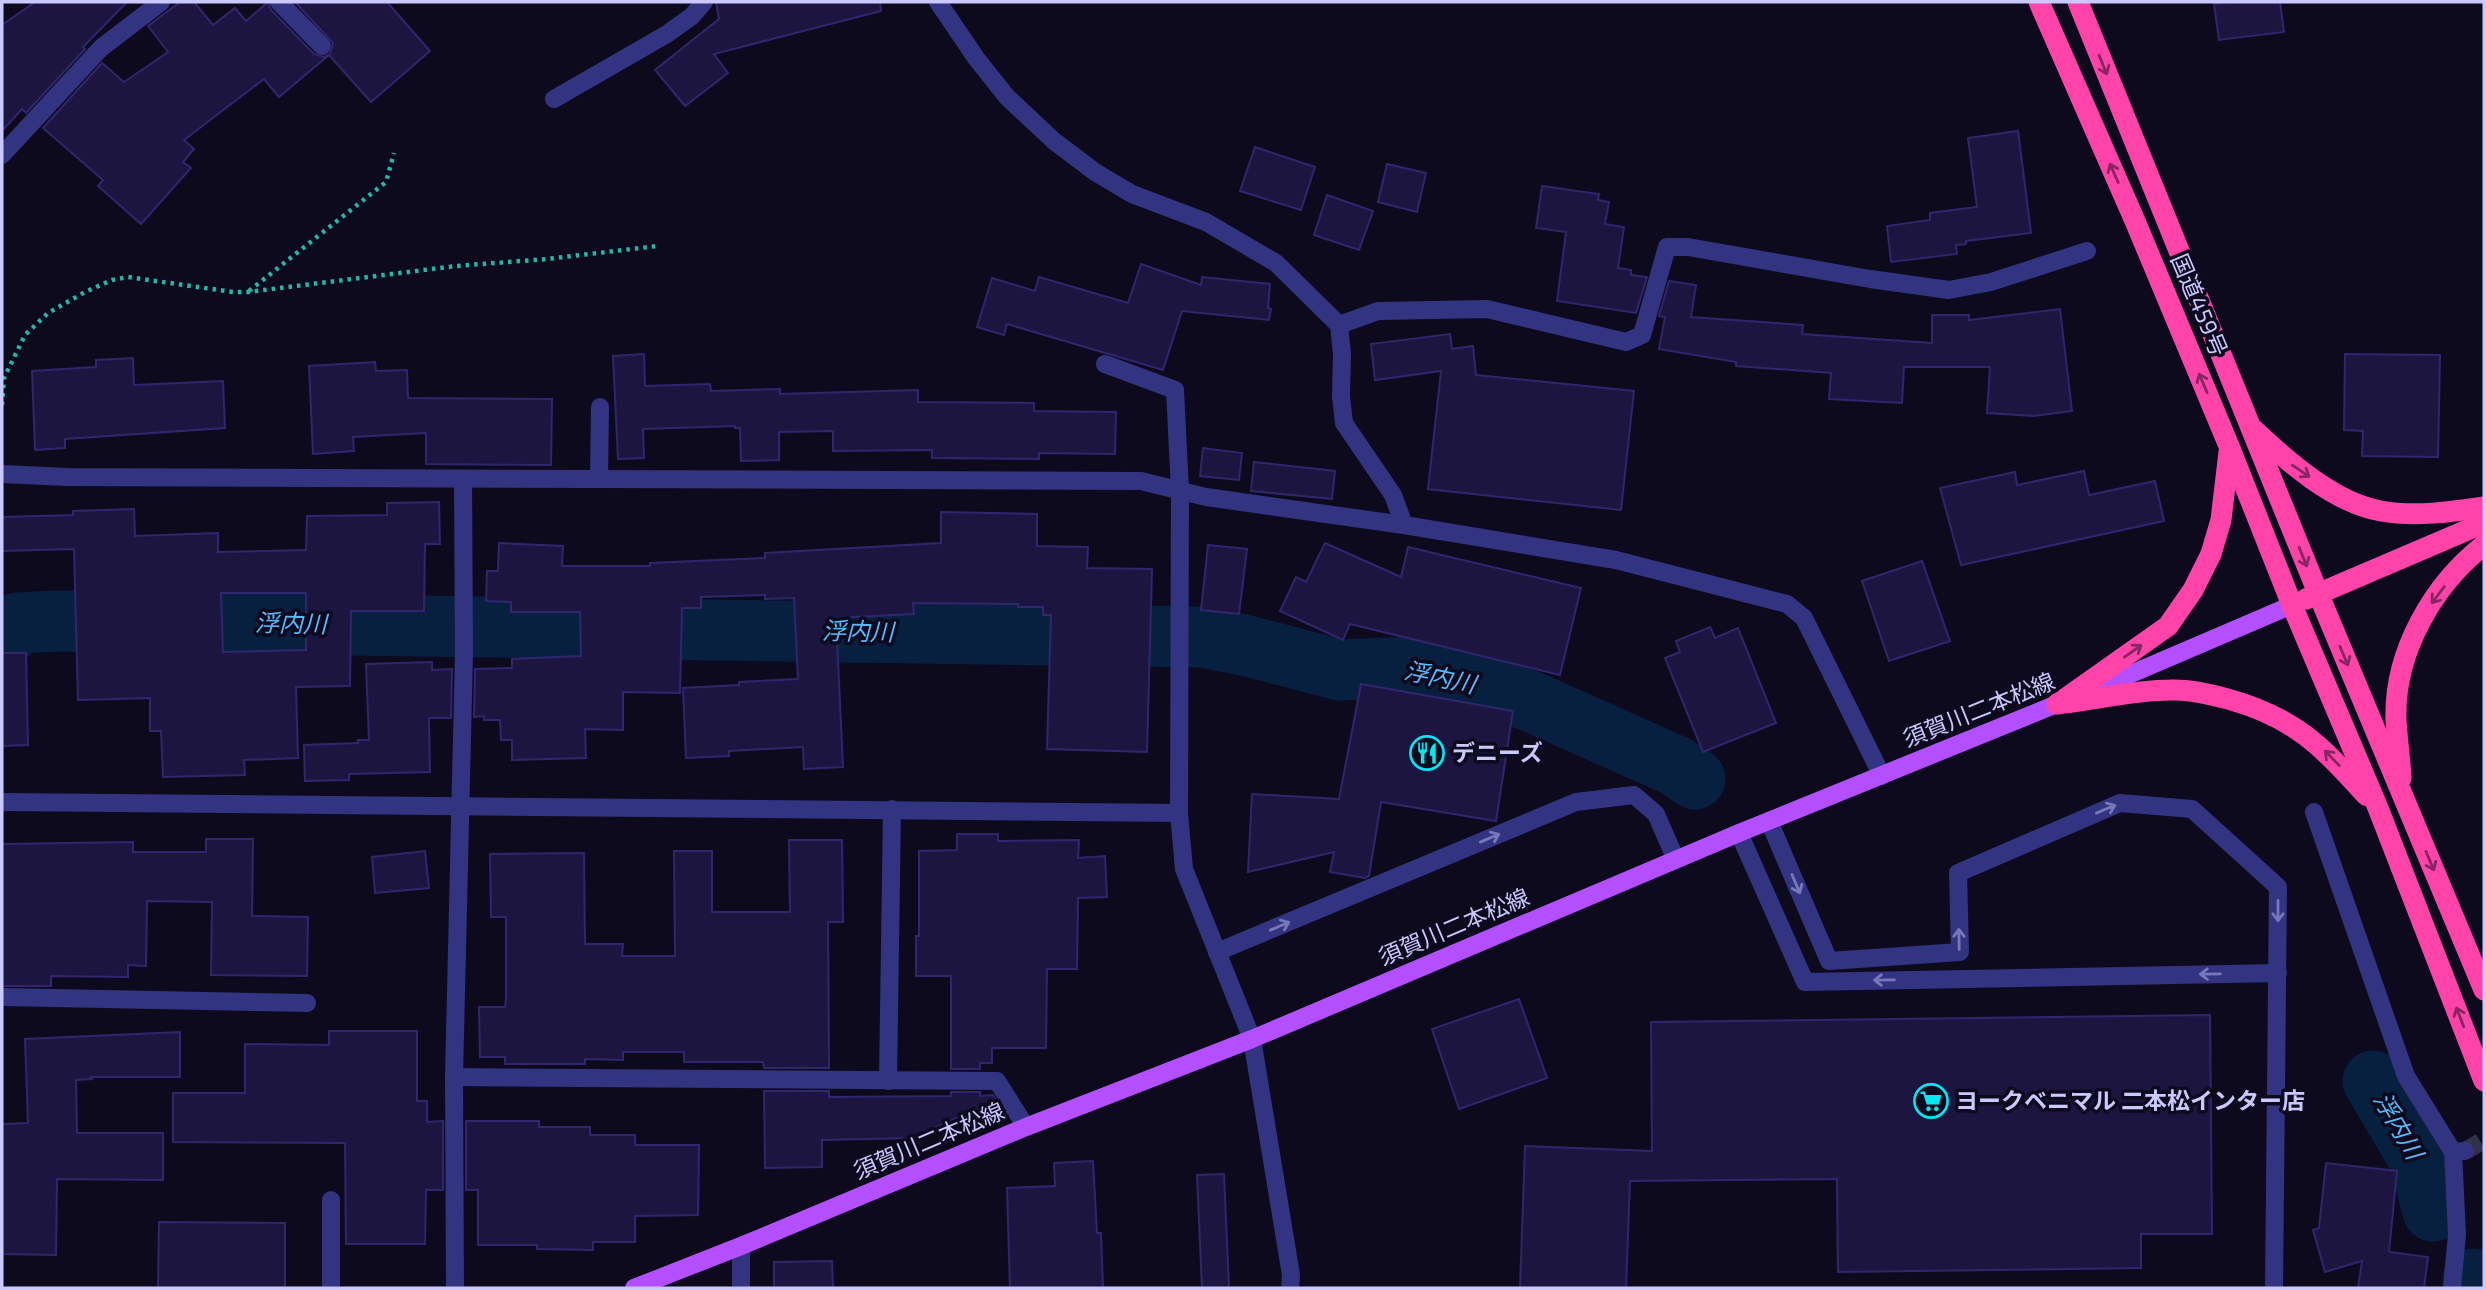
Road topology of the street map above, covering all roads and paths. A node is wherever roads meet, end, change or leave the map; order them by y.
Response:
1 (161, 2) edge
2 (279, 2) edge
3 (704, 2) edge
4 (938, 2) edge
5 (2039, 2) edge
6 (2078, 2) edge
7 (322, 47) dead end
8 (554, 99) dead end
9 (394, 153) dead end
10 (2, 155) edge
11 (657, 246) dead end
12 (2087, 251) dead end
13 (248, 292) junction
14 (1339, 325) junction
15 (1105, 364) dead end
16 (2, 405) edge
17 (600, 407) dead end
18 (2249, 426) junction
19 (2229, 446) junction
20 (2, 474) edge
21 (463, 479) junction
22 (599, 479) junction
23 (1180, 491) junction
24 (2484, 507) edge
25 (2484, 523) edge
26 (1404, 525) junction
27 (2484, 545) edge
28 (2318, 593) junction
29 (2292, 605) junction
30 (2057, 704) junction
31 (1882, 776) junction
32 (2403, 798) junction
33 (2, 802) edge
34 (460, 805) junction
35 (2378, 808) junction
36 (892, 809) junction
37 (2314, 812) dead end
38 (1179, 813) junction
39 (1769, 821) junction
40 (1739, 833) junction
41 (1676, 860) junction
42 (1217, 952) junction
43 (2278, 973) junction
44 (2484, 990) edge
45 (2, 997) edge
46 (307, 1003) dead end
47 (1252, 1039) junction
48 (454, 1077) junction
49 (888, 1080) junction
50 (2484, 1081) edge
51 (1026, 1127) junction
52 (331, 1200) dead end
53 (741, 1246) junction
54 (1292, 1284) edge
55 (331, 1288) edge
56 (455, 1288) edge
57 (634, 1288) edge
58 (740, 1288) edge
59 (2274, 1288) edge
60 (2452, 1288) edge

1 - 10 street
2 - 7 street
3 - 8 street
4 - 14 street
19 -> 5 highway, 国道459号
6 -> 18 highway, 国道459号
9 - 13 path
11 - 13 path
12 - 14 street
13 - 16 path
14 - 26 street
15 - 23 street
17 - 22 street
18 -> 24 highway
18 -> 28 highway, 国道459号
19 - 29 highway, 国道459号
30 -> 19 highway
20 - 21 street
21 - 22 street
21 - 34 street
22 - 23 street
23 - 26 street
23 - 38 street
25 - 28 highway
26 - 31 street
27 -> 32 highway
28 - 29 highway
28 -> 32 highway, 国道459号
29 - 30 main road, 須賀川二本松線
29 - 35 highway, 国道459号
30 - 31 main road, 須賀川二本松線
35 -> 30 highway
31 - 39 main road, 須賀川二本松線
32 -> 44 highway, 国道459号
33 - 34 street
34 - 36 street
34 - 48 street
50 -> 35 highway, 国道459号
36 - 38 street
36 - 49 street
37 - 60 street
38 - 42 street
39 - 40 main road, 須賀川二本松線
39 -> 43 street
40 - 41 main road, 須賀川二本松線
43 -> 40 street
42 -> 41 street
41 - 47 main road, 須賀川二本松線
42 - 47 street
43 - 59 street
45 - 46 street
47 - 51 main road, 須賀川二本松線
47 - 54 street
48 - 49 street
48 - 56 street
49 - 51 street
51 - 53 main road, 須賀川二本松線
52 - 55 street
53 - 57 main road, 須賀川二本松線
53 - 58 street

